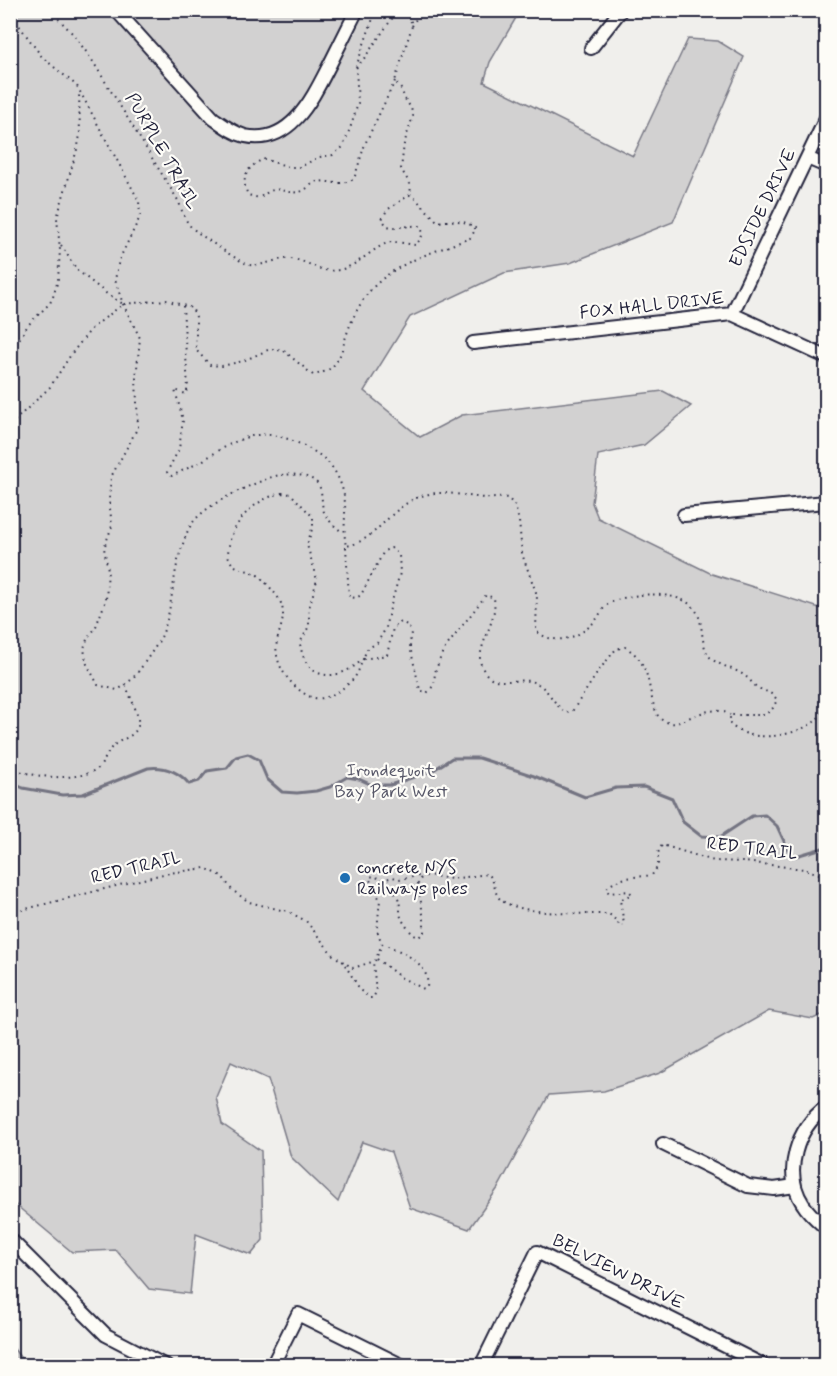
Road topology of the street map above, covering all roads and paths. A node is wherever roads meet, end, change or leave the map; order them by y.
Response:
1 (13, 10) edge
2 (51, 10) edge
3 (116, 10) edge
4 (357, 10) edge
5 (376, 10) edge
6 (398, 10) edge
7 (408, 10) edge
8 (422, 10) edge
9 (621, 10) edge
10 (412, 26) junction
11 (591, 48) dead end
12 (356, 68) junction
13 (394, 81) junction
14 (80, 90) junction
15 (826, 118) edge
16 (807, 158) junction
17 (826, 166) edge
18 (411, 194) junction
19 (60, 243) junction
20 (123, 304) junction
21 (183, 306) junction
22 (732, 314) junction
23 (473, 343) dead end
24 (10, 354) edge
25 (826, 357) edge
26 (10, 425) edge
27 (826, 502) edge
28 (684, 515) dead end
29 (343, 533) junction
30 (346, 546) junction
31 (363, 659) junction
32 (126, 685) junction
33 (826, 708) edge
34 (730, 715) junction
35 (10, 767) edge
36 (428, 875) junction
37 (826, 876) edge
38 (382, 880) junction
39 (10, 913) edge
40 (382, 944) junction
41 (377, 959) junction
42 (343, 962) junction
43 (373, 962) junction
44 (826, 1107) edge
45 (663, 1144) dead end
46 (795, 1186) junction
47 (826, 1228) edge
48 (10, 1239) edge
49 (166, 1365) edge
50 (272, 1365) edge
51 (403, 1365) edge
52 (481, 1365) edge
53 (765, 1365) edge

1 - 14 path
2 - 18 path, PURPLE TRAIL
3 - 4 street
5 - 12 path
6 - 12 path
7 - 10 path
8 - 10 path
9 - 11 street
10 - 13 path
12 - 13 path
13 - 18 path
14 - 19 path
14 - 20 path
15 - 16 street, EDSIDE DRIVE
16 - 17 street
16 - 22 street, EDSIDE DRIVE
18 - 21 path
19 - 20 path
19 - 24 path
20 - 21 path
20 - 26 path
20 - 32 path
21 - 29 path
22 - 23 street, FOX HALL DRIVE
22 - 25 street, FOX HALL DRIVE
27 - 28 street
29 - 30 path
29 - 32 path
30 - 31 path
30 - 34 path
31 - 31 path
31 - 34 path
32 - 35 path
33 - 34 path
36 - 37 path, RED TRAIL
36 - 38 path
36 - 38 path
38 - 40 path
39 - 42 path, RED TRAIL
40 - 41 path
40 - 41 path
41 - 43 path
42 - 43 path
42 - 43 path, RED TRAIL
44 - 46 street
45 - 46 street
46 - 47 street
48 - 49 street
50 - 51 street
52 - 53 street, BELVIEW DRIVE

